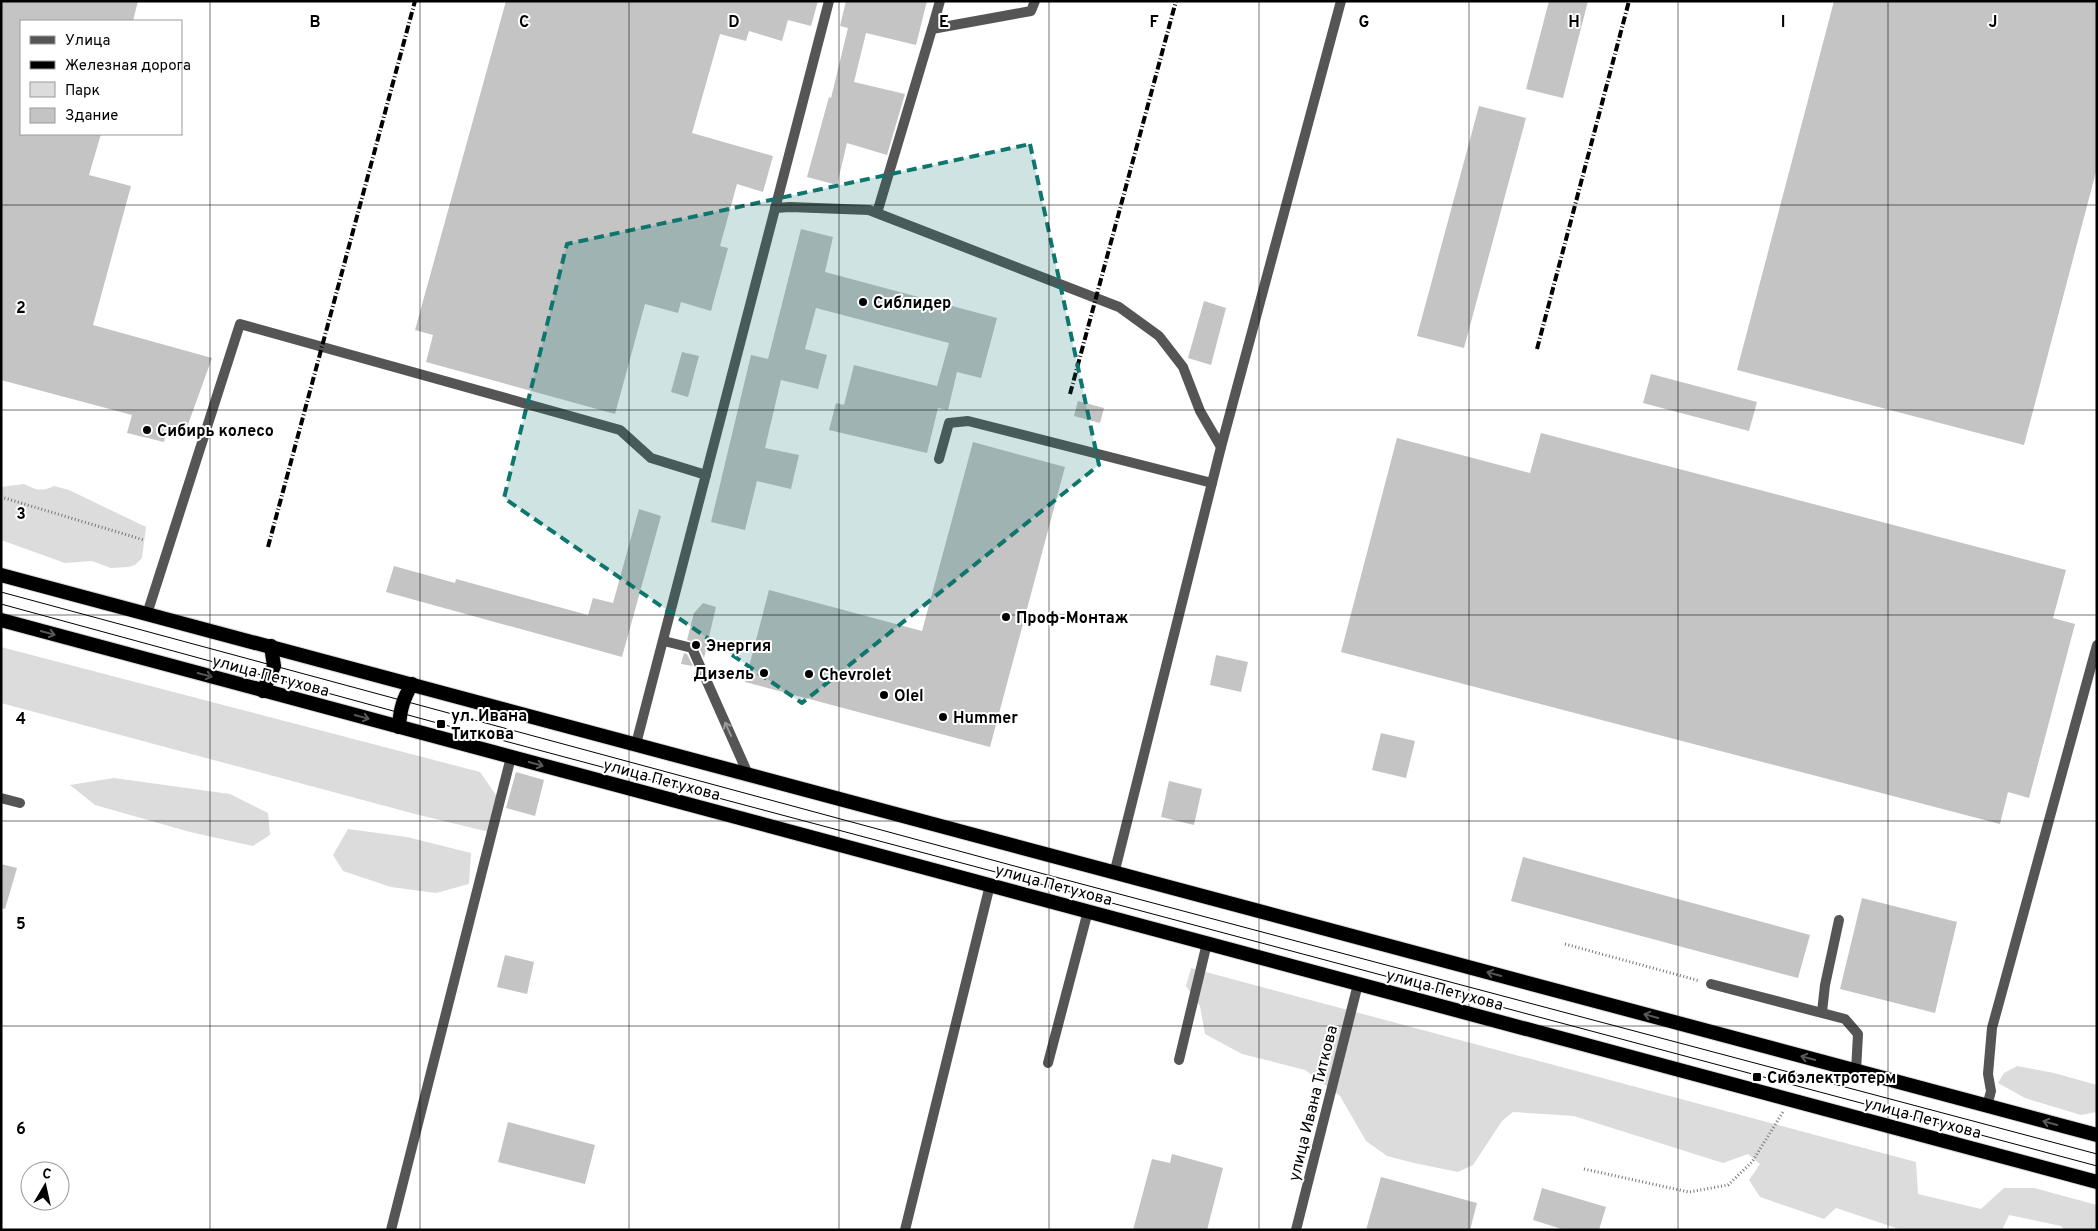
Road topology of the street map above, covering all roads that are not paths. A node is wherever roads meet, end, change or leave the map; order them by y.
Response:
1 (829, 1) edge
2 (940, 1) edge
3 (1035, 1) edge
4 (1341, 1) edge
5 (932, 29) junction
6 (775, 208) junction
7 (877, 213) junction
8 (1221, 447) junction
9 (939, 459) dead end
10 (706, 475) junction
11 (1212, 483) junction
12 (1, 574) edge
13 (146, 614) junction
14 (1, 620) edge
15 (664, 641) junction
16 (2097, 645) edge
17 (271, 646) junction
18 (412, 684) junction
19 (263, 690) junction
20 (399, 727) junction
21 (636, 744) junction
22 (511, 757) junction
23 (748, 774) junction
24 (1, 798) edge
25 (20, 803) dead end
26 (1114, 874) junction
27 (990, 885) junction
28 (1088, 911) junction
29 (1839, 920) dead end
30 (1207, 943) junction
31 (1358, 984) junction
32 (1711, 984) road end
33 (1822, 1012) junction
34 (1180, 1060) dead end
35 (1048, 1063) dead end
36 (1856, 1071) junction
37 (1987, 1106) junction
38 (2097, 1135) edge
39 (2097, 1182) edge
40 (391, 1230) edge
41 (904, 1230) edge
42 (1296, 1230) edge

1 - 6 street
2 - 5 street
3 - 5 street
4 - 8 street
5 - 7 street
6 - 7 street
6 - 10 street
7 - 8 street
8 - 11 street
9 - 11 street
10 - 13 street
10 - 15 street
11 - 26 street
12 - 13 highway, улица Петухова
13 - 17 highway, улица Петухова
14 -> 19 highway, улица Петухова
15 - 21 street
23 -> 15 street
16 - 37 street
17 - 18 highway, улица Петухова
17 - 19 highway
18 - 20 highway
18 - 21 highway, улица Петухова
19 -> 20 highway, улица Петухова
20 - 22 highway, улица Петухова
21 - 23 highway, улица Петухова
22 -> 27 highway, улица Петухова
22 - 40 street
23 - 26 highway, улица Петухова
24 - 25 street
36 -> 26 highway, улица Петухова
27 - 28 highway, улица Петухова
27 - 41 street
28 - 30 highway, улица Петухова
28 - 35 street
29 - 33 street
30 - 31 highway, улица Петухова
30 - 34 street
31 - 39 highway, улица Петухова
31 - 42 street, улица Ивана Титкова
32 - 33 street
33 - 36 street
36 - 37 highway, улица Петухова
38 -> 37 highway, улица Петухова

